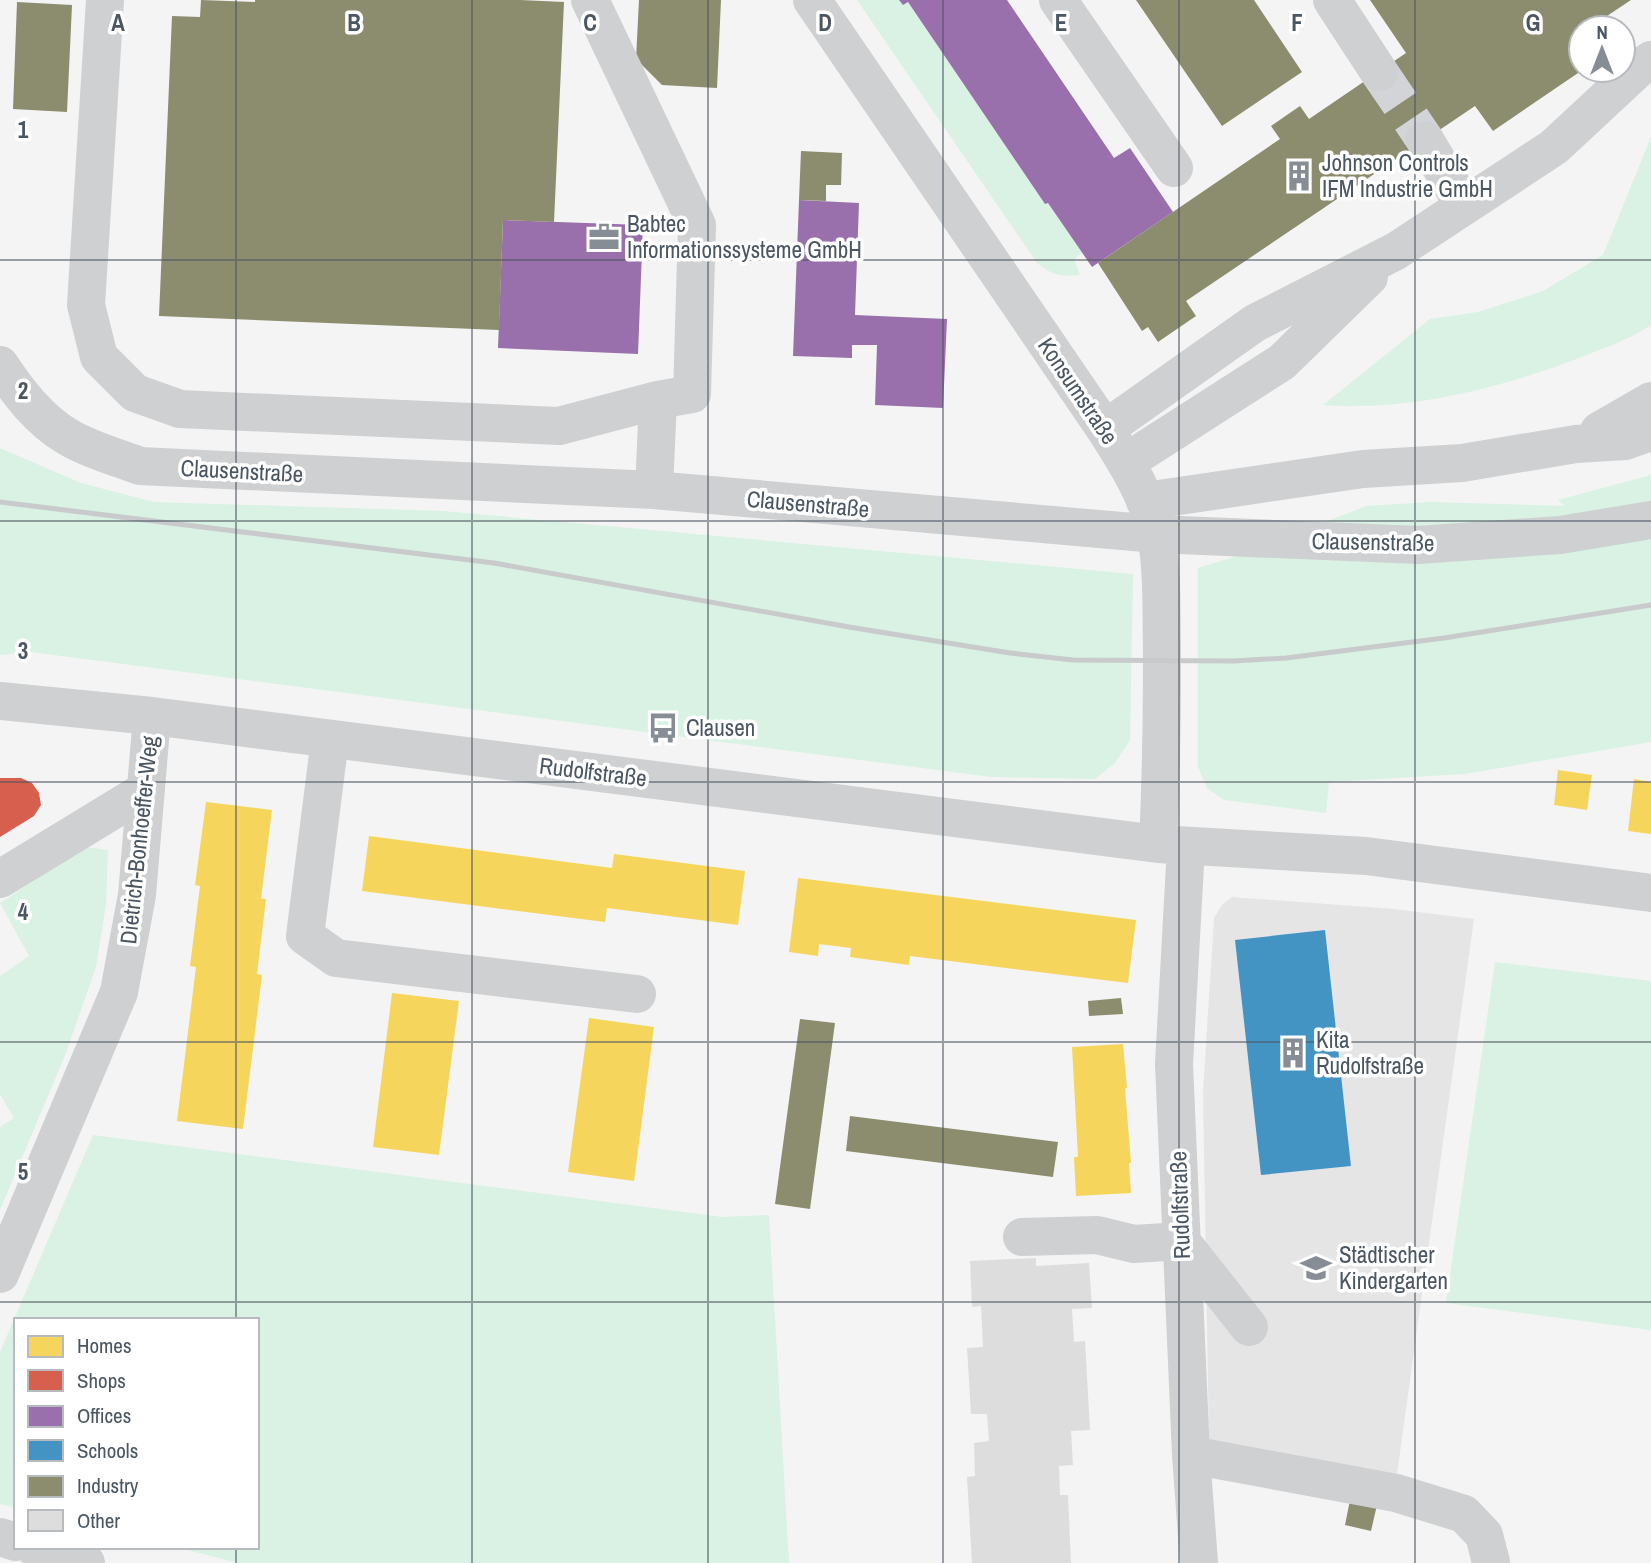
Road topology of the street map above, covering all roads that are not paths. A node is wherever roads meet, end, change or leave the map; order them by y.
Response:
1 (105, 0) edge
2 (590, 0) edge
3 (812, 0) edge
4 (1058, 0) edge
5 (1332, 0) edge
6 (1651, 60) edge
7 (1379, 72) tunnel mouth
8 (1424, 140) tunnel mouth
9 (1174, 168) dead end
10 (1464, 206) junction
11 (1396, 251) junction
12 (0, 365) edge
13 (658, 401) junction
14 (1651, 401) edge
15 (1105, 429) junction
16 (1651, 432) edge
17 (1576, 444) junction
18 (1126, 462) junction
19 (654, 490) junction
20 (1150, 517) junction
21 (1651, 520) edge
22 (0, 701) edge
23 (152, 716) junction
24 (330, 739) junction
25 (146, 790) junction
26 (1172, 845) junction
27 (0, 878) edge
28 (1651, 893) edge
29 (637, 994) dead end
30 (1023, 1237) dead end
31 (1181, 1241) junction
32 (0, 1274) edge
33 (1249, 1327) dead end
34 (1191, 1455) junction
35 (40, 1549) edge
36 (1491, 1562) edge
37 (86, 1563) edge
38 (1199, 1563) edge

1 - 13 street
2 - 13 street
3 - 15 street, Konsumstraße
4 - 9 street
5 - 7 street
6 - 10 street
8 - 10 street
10 - 11 street
11 - 15 street
11 - 18 street
12 - 19 street, Clausenstraße
13 - 19 street
14 - 17 street
15 - 18 street, Konsumstraße
16 - 17 street
17 - 20 street
18 - 20 street, Konsumstraße
19 - 20 street, Clausenstraße
20 - 21 street, Clausenstraße
20 - 26 street, Konsumstraße
22 - 23 street, Rudolfstraße
23 - 24 street, Rudolfstraße
23 - 25 street, Dietrich-Bonhoeffer-Weg
24 - 26 street, Rudolfstraße
24 - 29 street
25 - 27 street
25 - 32 street, Dietrich-Bonhoeffer-Weg
26 - 28 street, Rudolfstraße
26 - 31 street, Rudolfstraße
30 - 31 street
31 - 33 street
31 - 34 street, Rudolfstraße
34 - 36 street
34 - 38 street, Rudolfstraße
35 - 37 street

